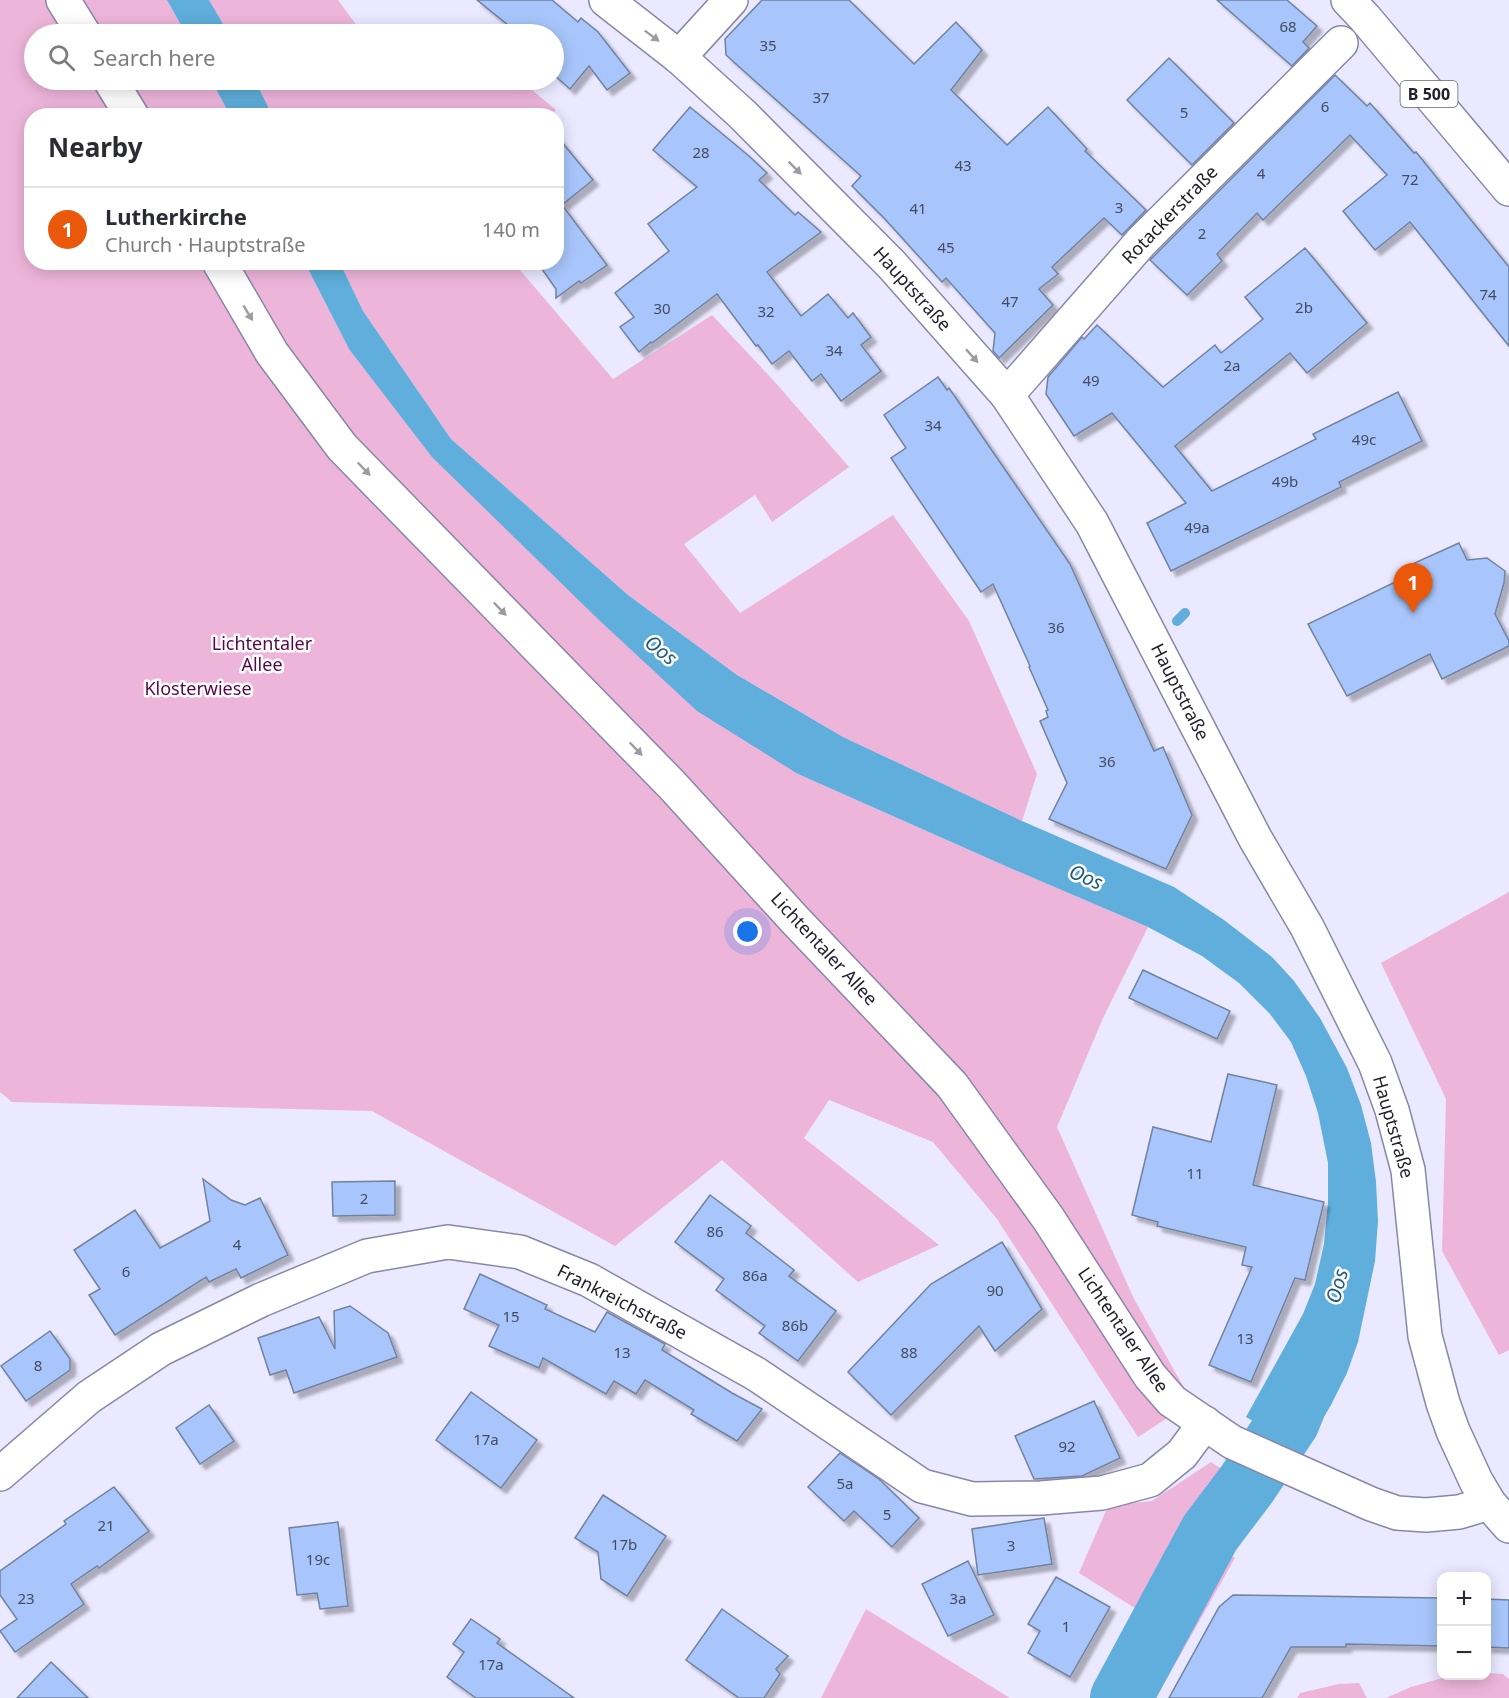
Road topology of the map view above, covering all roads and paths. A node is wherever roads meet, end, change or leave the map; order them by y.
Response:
1 (63, 0) edge
2 (606, 0) edge
3 (731, 0) edge
4 (1363, 6) edge
5 (78, 24) edge
6 (1341, 43) dead end
7 (679, 57) junction
8 (116, 90) edge
9 (127, 108) edge
10 (1509, 189) edge
11 (224, 270) edge
12 (1007, 395) junction
13 (1204, 1423) junction
14 (0, 1474) edge
15 (1499, 1515) edge

1 - 5 street
2 -> 7 street, Hauptstraße
3 - 7 street
4 - 10 street, B 500
6 - 12 street, Rotackerstraße
7 -> 12 street, Hauptstraße
8 - 9 street
11 -> 13 street, Lichtentaler Allee
12 - 15 street, Hauptstraße
13 - 14 street, Frankreichstraße
13 - 15 street, Lichtentaler Allee

